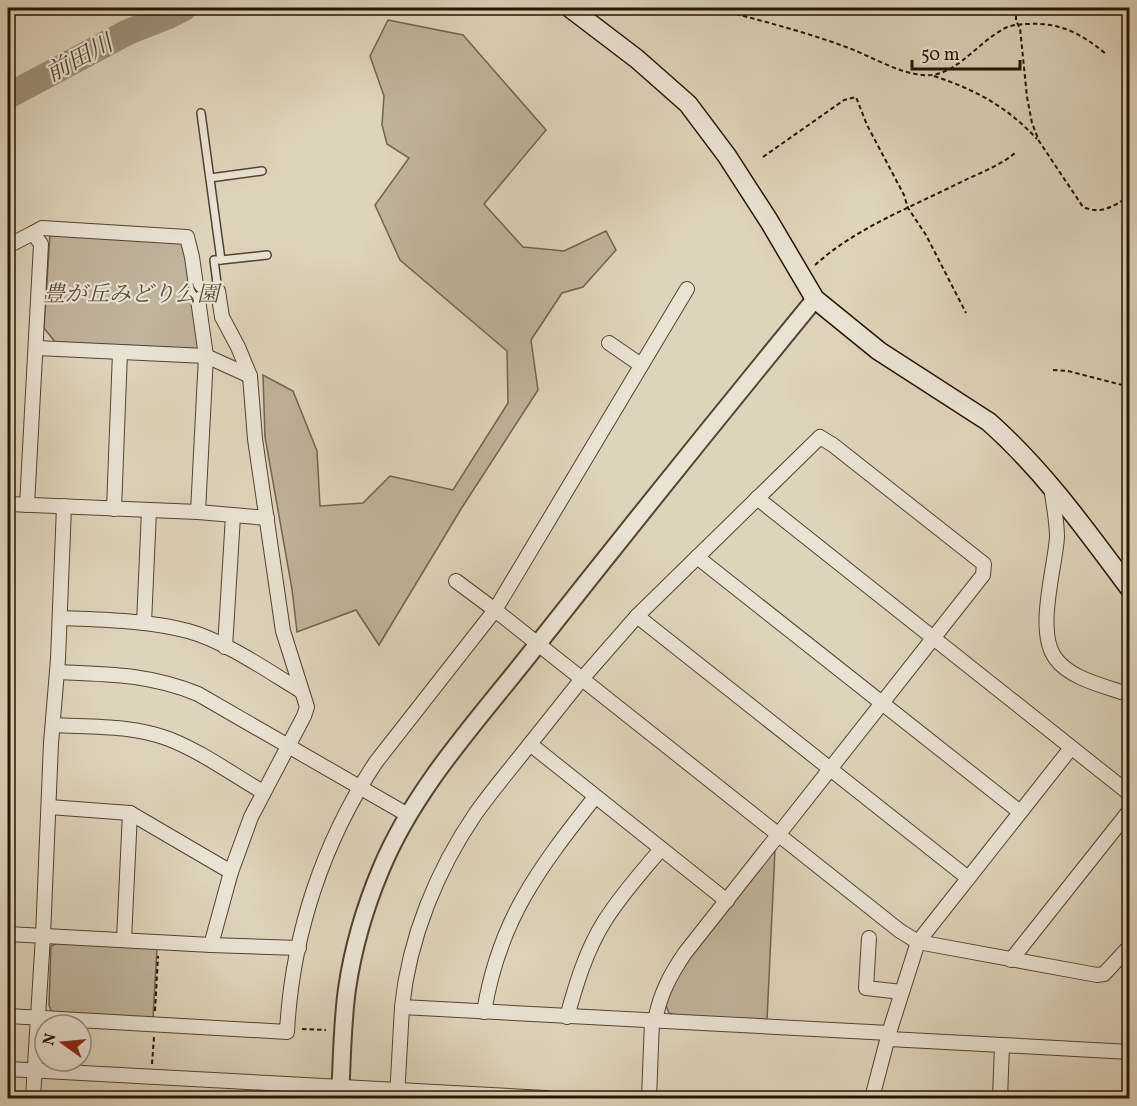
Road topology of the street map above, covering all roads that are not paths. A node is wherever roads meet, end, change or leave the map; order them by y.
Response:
1 (570, 8) edge
2 (201, 113) dead end
3 (262, 171) dead end
4 (210, 178) junction
5 (33, 233) junction
6 (8, 246) edge
7 (267, 255) dead end
8 (221, 260) junction
9 (687, 289) dead end
10 (218, 291) joint
11 (815, 299) junction
12 (609, 343) dead end
13 (37, 348) junction
14 (120, 352) junction
15 (206, 356) junction
16 (641, 365) junction
17 (250, 376) junction
18 (1051, 486) junction
19 (757, 498) junction
20 (8, 504) edge
21 (27, 505) junction
22 (64, 506) junction
23 (114, 509) junction
24 (149, 511) junction
25 (198, 512) junction
26 (233, 516) junction
27 (267, 518) junction
28 (697, 557) junction
29 (456, 581) dead end
30 (1130, 589) edge
31 (495, 610) junction
32 (637, 616) junction
33 (60, 618) junction
34 (144, 623) junction
35 (934, 638) junction
36 (537, 644) junction
37 (225, 647) junction
38 (57, 672) junction
39 (581, 680) junction
40 (301, 690) junction
41 (1130, 695) edge
42 (882, 703) junction
43 (54, 725) junction
44 (288, 744) junction
45 (530, 744) junction
46 (1071, 747) junction
47 (830, 770) junction
48 (360, 787) junction
49 (263, 792) junction
50 (1130, 794) edge
51 (596, 797) junction
52 (49, 807) junction
53 (1130, 810) edge
54 (1020, 812) junction
55 (130, 813) junction
56 (408, 815) junction
57 (780, 834) junction
58 (661, 849) junction
59 (231, 872) junction
60 (968, 878) junction
61 (727, 901) junction
62 (8, 934) edge
63 (43, 936) junction
64 (869, 938) dead end
65 (124, 939) junction
66 (918, 942) junction
67 (211, 945) junction
68 (1130, 946) edge
69 (298, 948) junction
70 (1011, 960) junction
71 (902, 992) junction
72 (402, 1007) junction
73 (484, 1012) junction
74 (37, 1013) edge
75 (8, 1016) edge
76 (567, 1017) junction
77 (33, 1018) edge
78 (93, 1021) edge
79 (654, 1021) junction
80 (889, 1036) junction
81 (1002, 1046) junction
82 (1130, 1052) edge
83 (8, 1069) edge
84 (33, 1071) edge
85 (34, 1073) edge
86 (62, 1073) edge
87 (340, 1093) edge
88 (398, 1094) edge
89 (33, 1098) edge
90 (546, 1098) edge
91 (648, 1098) edge
92 (872, 1098) edge
93 (1000, 1098) edge

1 - 11 main road
2 - 4 lane
3 - 4 lane
4 - 8 lane
5 - 6 street
5 - 13 street
5 - 15 street
7 - 8 lane
8 - 10 lane
9 - 16 street
10 - 17 street
11 - 18 main road
11 - 36 street
12 - 16 street
13 - 14 street
13 - 21 street
14 - 15 street
14 - 23 street
15 - 17 street
15 - 25 street
16 - 31 street
17 - 27 street
18 - 30 main road
18 - 41 street
19 - 28 street
19 - 35 street
19 - 35 street
20 - 21 street
21 - 22 street
22 - 23 street
22 - 33 street
23 - 24 street
24 - 25 street
24 - 34 street
25 - 26 street
26 - 27 street
26 - 37 street
27 - 40 street
28 - 32 street
28 - 42 street
29 - 31 street
31 - 36 street
31 - 48 street
32 - 39 street
32 - 47 street
33 - 34 street
33 - 38 street
34 - 37 street
35 - 42 street
35 - 46 street
36 - 39 street
36 - 56 street
37 - 40 street
38 - 43 street
38 - 44 street
39 - 45 street
39 - 57 street
40 - 44 street
42 - 47 street
42 - 54 street
43 - 49 street
43 - 52 street
44 - 48 street
44 - 49 street
45 - 51 street
45 - 72 street
46 - 50 street
46 - 54 street
47 - 57 street
47 - 60 street
48 - 56 street
48 - 69 street
49 - 59 street
51 - 58 street
51 - 73 street
52 - 55 street
52 - 63 street
53 - 70 street
54 - 60 street
55 - 59 street
55 - 65 street
56 - 87 street
57 - 61 street
57 - 66 street
58 - 61 street
58 - 76 street
59 - 67 street
60 - 66 street
61 - 79 street
62 - 63 street
63 - 65 street
63 - 74 street
64 - 71 street
65 - 67 street
66 - 70 street
66 - 71 street
67 - 69 street
68 - 70 street
69 - 78 street
71 - 80 street
72 - 73 street
72 - 88 street
73 - 76 street
75 - 77 street
76 - 79 street
79 - 80 street
79 - 91 street
80 - 81 street
80 - 92 street
81 - 82 street
81 - 93 street
83 - 84 street
85 - 89 street
86 - 87 street
87 - 88 street
88 - 90 street

